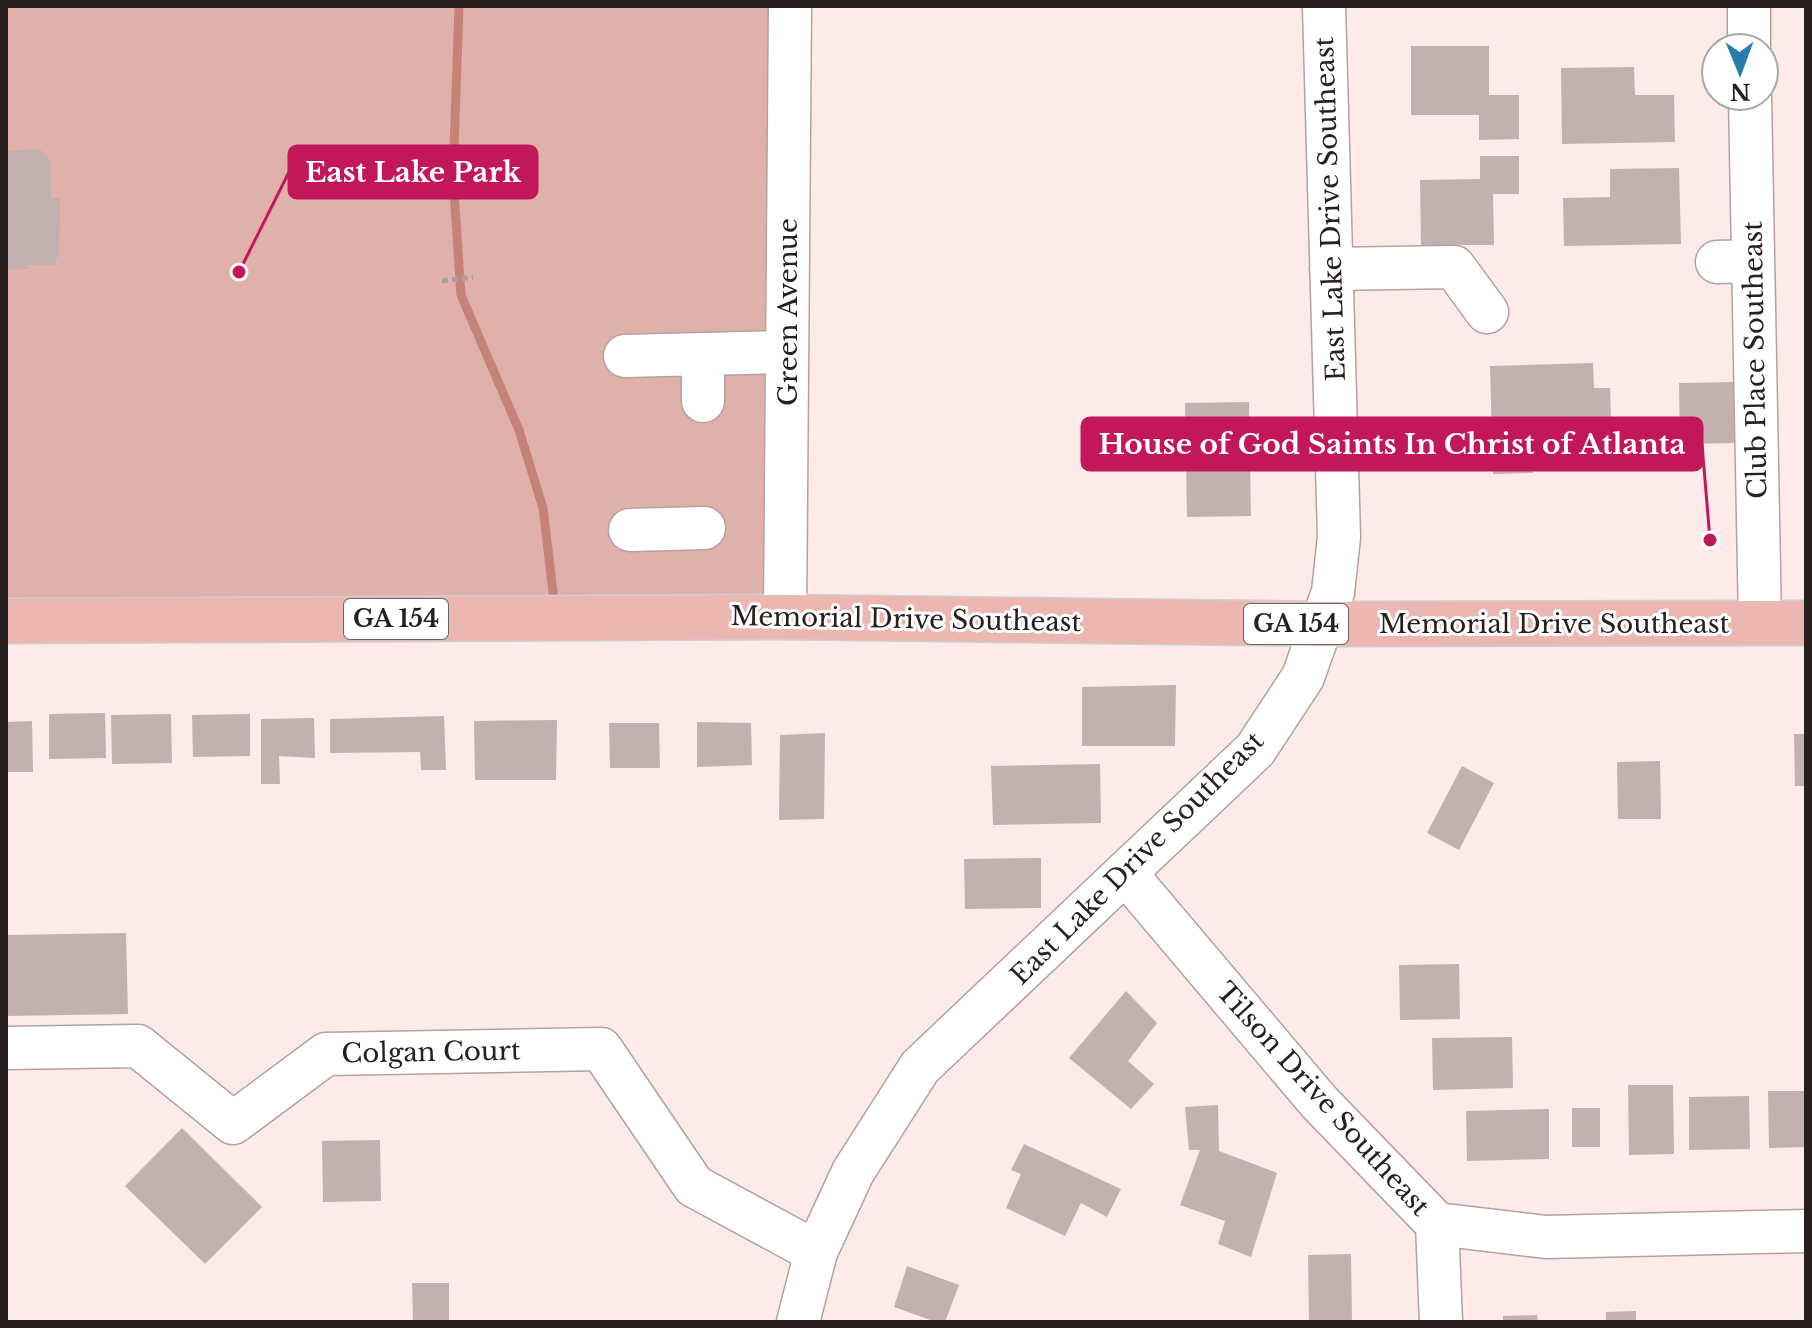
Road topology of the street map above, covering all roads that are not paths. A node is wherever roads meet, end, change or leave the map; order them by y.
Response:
1 (790, 6) edge
2 (1324, 6) edge
3 (1749, 6) edge
4 (1749, 32) edge
5 (1749, 112) edge
6 (1331, 269) junction
7 (1487, 312) dead end
8 (787, 352) junction
9 (703, 355) junction
10 (625, 356) dead end
11 (703, 401) dead end
12 (704, 528) dead end
13 (630, 530) dead end
14 (785, 617) junction
15 (6, 621) edge
16 (1760, 623) junction
17 (1806, 623) edge
18 (1323, 624) junction
19 (1126, 874) junction
20 (6, 1048) edge
21 (6, 1083) edge
22 (1437, 1224) junction
23 (1806, 1231) edge
24 (816, 1252) junction
25 (798, 1322) edge
26 (1441, 1322) edge

1 - 8 street, Green Avenue
2 - 6 street, East Lake Drive Southeast
3 - 4 street
5 - 16 street, Club Place Southeast
6 - 7 street
6 - 18 street, East Lake Drive Southeast
8 - 9 street
8 - 14 street, Green Avenue
9 - 10 street
9 - 11 street
12 - 13 street
14 - 15 main road, Memorial Drive Southeast / GA 154
14 - 18 main road, Memorial Drive Southeast / GA 154
16 - 17 main road, Memorial Drive Southeast / GA 154
16 - 18 main road, Memorial Drive Southeast / GA 154
18 - 19 street, East Lake Drive Southeast
19 - 22 street, Tilson Drive Southeast
19 - 24 street, East Lake Drive Southeast
20 - 21 street, Colgan Court
20 - 24 street, Colgan Court
22 - 23 street, Tilson Drive Southeast
22 - 26 street
24 - 25 street, East Lake Drive Southeast

